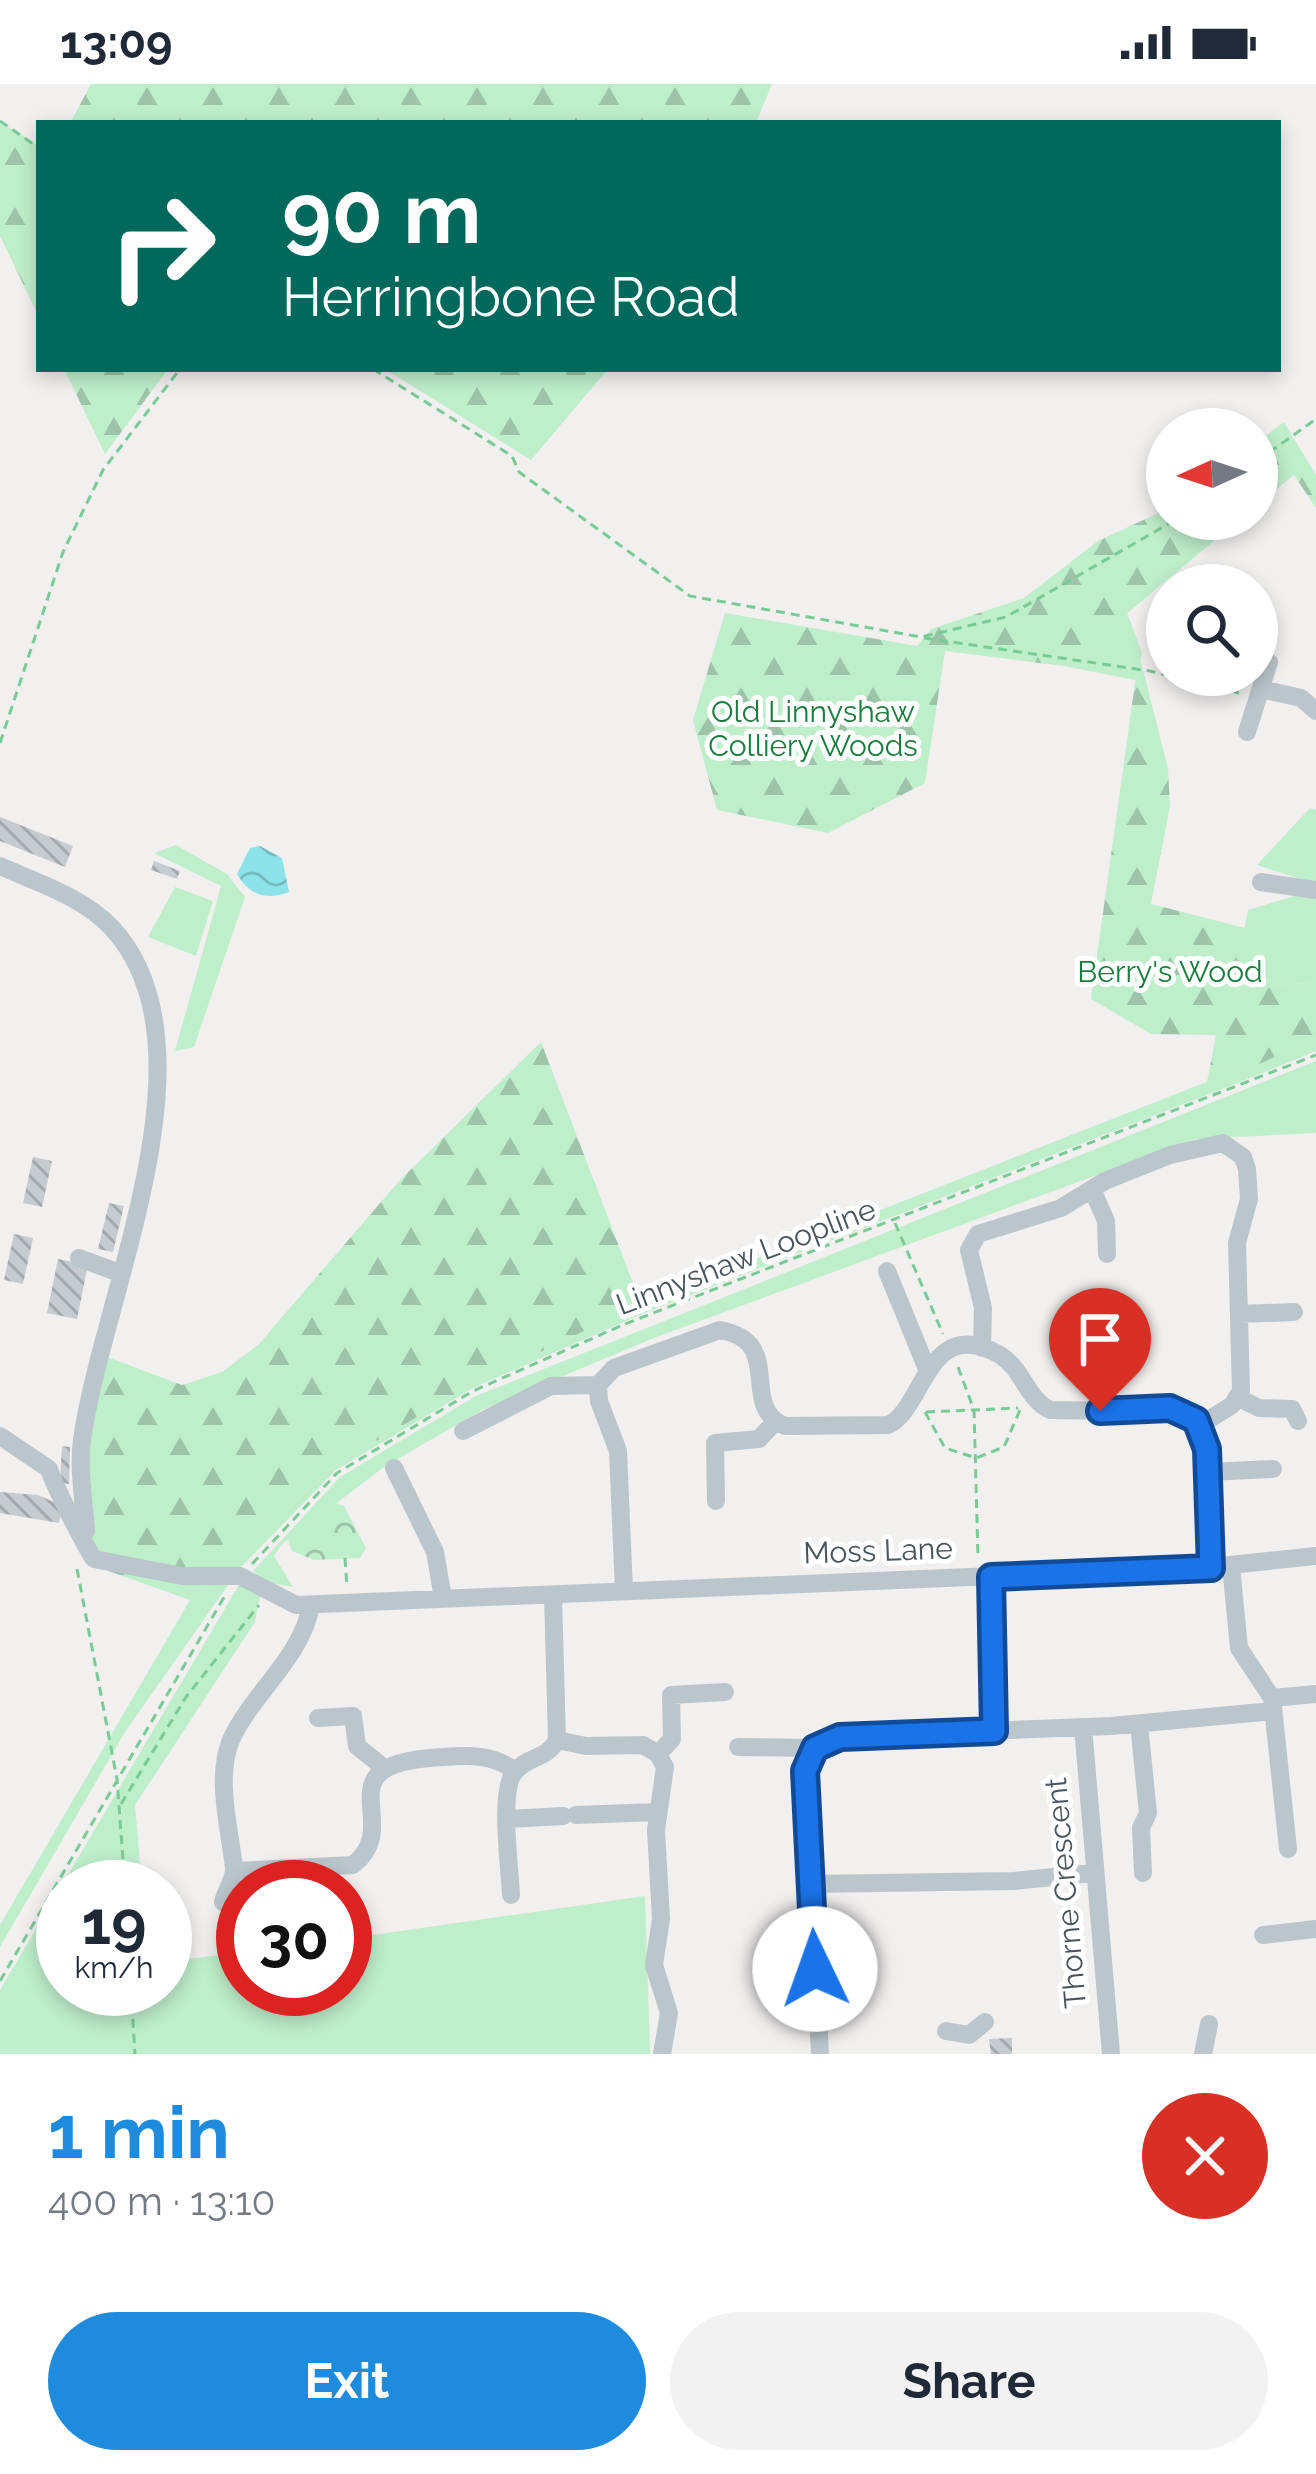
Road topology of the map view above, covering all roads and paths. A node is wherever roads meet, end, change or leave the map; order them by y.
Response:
1 (0, 121) edge
2 (36, 146) edge
3 (178, 372) edge
4 (378, 372) edge
5 (1316, 419) edge
6 (1278, 446) edge
7 (1146, 537) edge
8 (921, 637) junction
9 (1146, 670) edge
10 (1278, 695) edge
11 (1258, 696) edge
12 (1316, 712) edge
13 (1246, 732) dead end
14 (0, 742) edge
15 (0, 866) edge
16 (1261, 882) dead end
17 (1316, 890) edge
18 (1316, 1055) edge
19 (1091, 1190) junction
20 (895, 1223) junction
21 (1107, 1254) dead end
22 (79, 1258) dead end
23 (887, 1271) dead end
24 (122, 1274) junction
25 (1294, 1312) dead end
26 (1240, 1314) junction
27 (982, 1348) junction
28 (950, 1352) junction
29 (927, 1369) junction
30 (598, 1385) junction
31 (1237, 1397) junction
32 (918, 1407) junction
33 (974, 1410) junction
34 (1298, 1421) dead end
35 (775, 1422) junction
36 (1199, 1426) junction
37 (463, 1431) dead end
38 (0, 1436) edge
39 (976, 1457) junction
40 (394, 1468) dead end
41 (1273, 1469) dead end
42 (1208, 1472) junction
43 (716, 1501) dead end
44 (87, 1542) junction
45 (1316, 1556) edge
46 (345, 1558) dead end
47 (1221, 1567) junction
48 (78, 1570) dead end
49 (240, 1576) junction
50 (985, 1578) junction
51 (623, 1591) junction
52 (274, 1595) junction
53 (553, 1595) junction
54 (442, 1598) junction
55 (347, 1601) junction
56 (311, 1605) junction
57 (724, 1692) dead end
58 (1316, 1694) edge
59 (1273, 1705) junction
60 (318, 1718) dead end
61 (1139, 1724) junction
62 (1083, 1727) junction
63 (994, 1731) junction
64 (557, 1740) junction
65 (738, 1747) dead end
66 (815, 1748) junction
67 (658, 1754) junction
68 (384, 1768) junction
69 (515, 1771) junction
70 (116, 1779) junction
71 (120, 1806) junction
72 (658, 1812) junction
73 (508, 1819) junction
74 (1288, 1849) dead end
75 (123, 1860) edge
76 (231, 1860) edge
77 (358, 1860) edge
78 (1093, 1873) junction
79 (1143, 1874) dead end
80 (504, 1882) dead end
81 (810, 1884) junction
82 (1316, 1929) edge
83 (1263, 1935) dead end
84 (0, 1981) edge
85 (133, 2016) edge
86 (1209, 2024) dead end
87 (946, 2031) dead end
88 (975, 2037) edge
89 (135, 2054) edge
90 (662, 2054) edge
91 (820, 2054) edge
92 (1111, 2054) edge
93 (1203, 2054) edge

1 - 2 path
3 - 14 path
4 - 8 path
5 - 6 path
7 - 8 path
8 - 9 path
10 - 12 street
11 - 13 street
15 - 24 street
16 - 17 street
18 - 20 path, Linnyshaw Loopline
19 - 21 street
19 - 26 street
19 - 27 street
20 - 28 path
20 - 49 path, Linnyshaw Loopline
22 - 24 street
23 - 29 street
24 - 44 street
25 - 26 street
26 - 31 street
27 - 28 street
27 - 36 street
28 - 29 street
28 - 33 path
29 - 32 street
30 - 35 street
30 - 37 street
30 - 51 street
31 - 34 street
31 - 36 street
32 - 33 path
32 - 35 street
32 - 39 path
33 - 39 path
33 - 39 path
35 - 43 street
36 - 42 street
38 - 44 street
39 - 50 path
40 - 54 street
41 - 42 street
42 - 47 street
44 - 49 street, Moss Lane
45 - 47 street, Moss Lane
46 - 55 path
47 - 50 street, Moss Lane
47 - 59 street
48 - 70 path
49 - 52 street, Moss Lane
49 - 70 path, Linnyshaw Loopline
50 - 51 street, Moss Lane
50 - 63 street
51 - 53 street, Moss Lane
52 - 56 street, Moss Lane
52 - 71 path
53 - 54 street, Moss Lane
53 - 64 street
54 - 55 street, Moss Lane
55 - 56 street, Moss Lane
56 - 76 street
57 - 67 street
58 - 59 street
59 - 61 street
59 - 74 street
60 - 68 street
61 - 62 street
61 - 79 street
62 - 63 street
62 - 78 street, Thorne Crescent
63 - 66 street
64 - 67 street
64 - 69 street
65 - 66 street
66 - 81 street
67 - 72 street
68 - 69 street
68 - 77 street
69 - 73 street
70 - 71 path
70 - 84 path, Linnyshaw Loopline
71 - 75 path
72 - 73 street
72 - 90 street
73 - 80 street
78 - 81 street
78 - 92 street, Thorne Crescent
81 - 91 street
82 - 83 street
85 - 89 path
86 - 93 street
87 - 88 street

